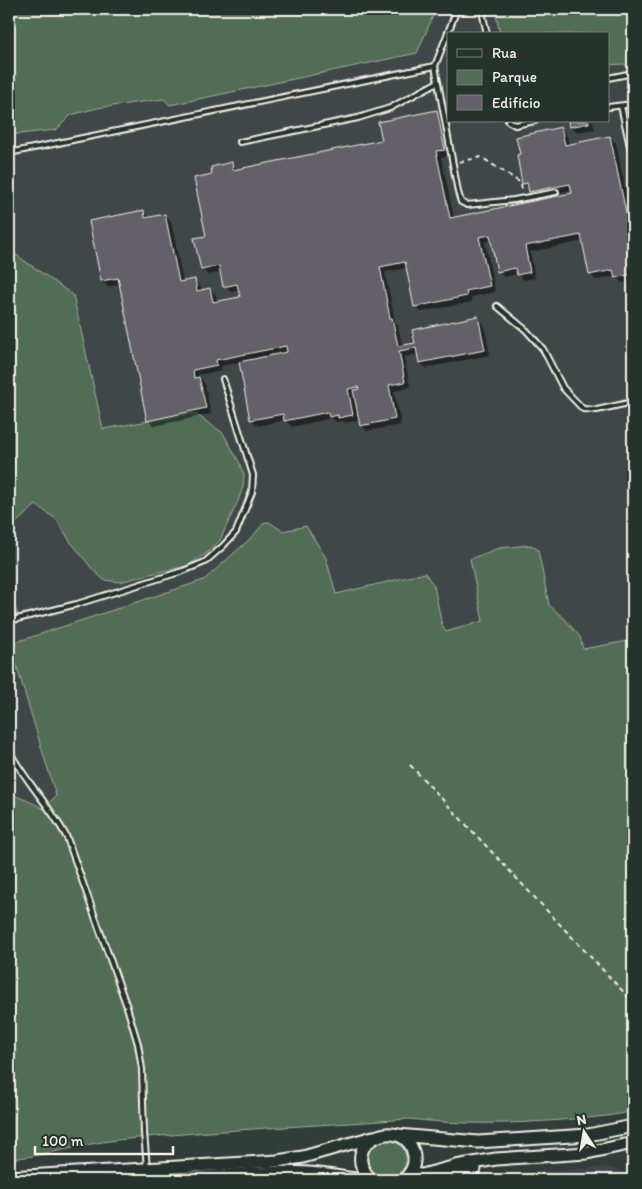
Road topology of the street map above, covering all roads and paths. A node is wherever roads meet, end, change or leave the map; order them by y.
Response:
1 (457, 9) edge
2 (486, 9) edge
3 (448, 32) edge
4 (487, 32) edge
5 (447, 35) edge
6 (435, 66) junction
7 (633, 73) edge
8 (610, 78) edge
9 (438, 82) junction
10 (633, 104) edge
11 (621, 106) junction
12 (610, 107) edge
13 (510, 122) edge
14 (529, 122) edge
15 (240, 142) dead end
16 (9, 153) edge
17 (633, 160) edge
18 (452, 163) junction
19 (556, 192) dead end
20 (523, 198) junction
21 (497, 306) dead end
22 (223, 379) dead end
23 (633, 402) edge
24 (9, 621) edge
25 (9, 750) edge
26 (410, 766) dead end
27 (633, 1002) edge
28 (633, 1126) edge
29 (398, 1135) junction
30 (373, 1137) junction
31 (633, 1143) edge
32 (530, 1157) junction
33 (147, 1168) junction
34 (9, 1177) edge
35 (407, 1177) edge
36 (162, 1180) edge
37 (371, 1180) edge
38 (441, 1180) edge

1 - 3 lane
2 - 4 lane
5 - 6 lane
6 - 9 lane
6 - 16 lane
7 - 8 lane
9 - 15 lane
9 - 18 lane
10 - 11 lane
11 - 12 lane
11 - 17 lane
13 - 14 lane
18 - 20 path
18 - 20 lane
19 - 20 lane
21 - 23 lane
22 - 24 lane
25 - 33 lane
26 - 27 path
28 - 29 main road
29 - 30 main road
29 - 35 main road
30 - 33 main road
30 - 37 main road
31 - 32 main road
32 - 35 main road
32 - 38 main road
33 - 34 main road
36 - 37 main road

